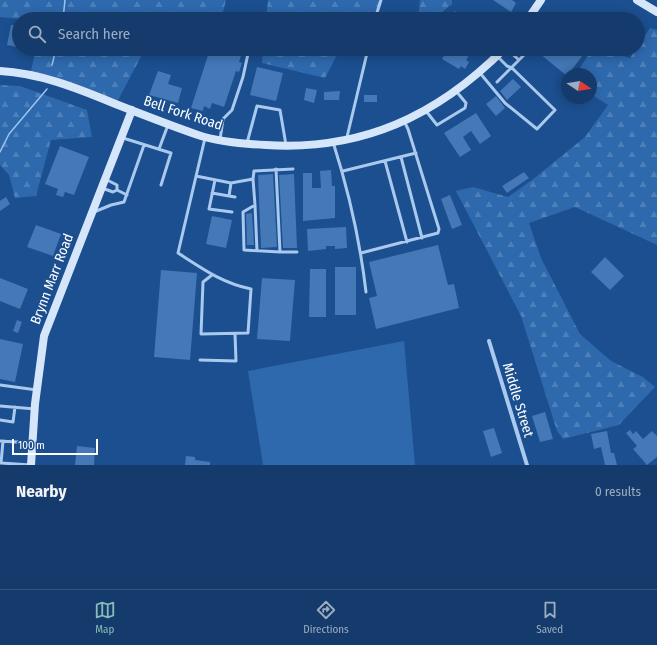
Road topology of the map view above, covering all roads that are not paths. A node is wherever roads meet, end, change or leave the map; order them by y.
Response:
1 (381, 0) edge
2 (540, 0) edge
3 (637, 0) edge
4 (377, 12) edge
5 (532, 12) edge
6 (657, 12) edge
7 (248, 56) edge
8 (366, 56) edge
9 (497, 56) joint
10 (515, 56) edge
11 (523, 56) edge
12 (519, 60) junction
13 (512, 68) junction
14 (0, 71) edge
15 (480, 73) junction
16 (497, 82) dead end
17 (456, 91) junction
18 (132, 110) junction
19 (425, 111) junction
20 (404, 121) junction
21 (168, 124) junction
22 (206, 137) junction
23 (122, 138) junction
24 (347, 139) junction
25 (220, 140) junction
26 (333, 142) junction
27 (247, 144) junction
28 (144, 145) junction
29 (287, 146) junction
30 (159, 149) junction
31 (416, 153) junction
32 (401, 157) junction
33 (385, 161) junction
34 (293, 168) dead end
35 (276, 169) junction
36 (343, 171) junction
37 (196, 176) junction
38 (105, 179) junction
39 (253, 179) junction
40 (215, 180) junction
41 (231, 183) junction
42 (161, 185) dead end
43 (102, 188) junction
44 (117, 190) junction
45 (212, 193) junction
46 (127, 195) junction
47 (229, 196) junction
48 (234, 197) dead end
49 (255, 205) junction
50 (232, 212) dead end
51 (92, 214) junction
52 (422, 238) junction
53 (406, 242) junction
54 (257, 251) junction
55 (280, 252) junction
56 (297, 252) dead end
57 (361, 254) junction
58 (212, 275) junction
59 (366, 292) dead end
60 (235, 334) junction
61 (489, 341) dead end
62 (200, 360) dead end
63 (0, 385) edge
64 (37, 390) junction
65 (0, 406) edge
66 (15, 407) junction
67 (35, 409) junction
68 (0, 420) edge
69 (1, 441) edge
70 (32, 443) junction
71 (31, 465) edge
72 (527, 465) edge

1 - 4 lane
2 - 5 main road
3 - 6 main road
7 - 25 lane
8 - 24 lane
9 - 13 lane
9 - 15 main road, Bell Fork Road
10 - 12 lane
11 - 12 lane
12 - 13 lane
13 - 15 lane
13 - 16 lane
14 - 18 main road, Bell Fork Road
15 - 17 main road, Bell Fork Road
17 - 19 main road, Bell Fork Road
17 - 19 lane
18 - 21 main road, Bell Fork Road
18 - 23 main road, Brynn Marr Road
19 - 20 main road, Bell Fork Road
20 - 24 main road, Bell Fork Road
20 - 31 lane
21 - 22 main road, Bell Fork Road
21 - 30 lane
22 - 25 main road, Bell Fork Road
22 - 37 lane
23 - 28 lane
23 - 38 main road, Brynn Marr Road
24 - 26 main road, Bell Fork Road
25 - 27 main road, Bell Fork Road
26 - 29 main road, Bell Fork Road
26 - 36 lane
27 - 29 main road, Bell Fork Road
27 - 29 lane
28 - 30 lane
28 - 46 lane
30 - 42 lane
31 - 32 lane
31 - 52 lane
32 - 33 lane
32 - 52 lane
33 - 36 lane
33 - 53 lane
34 - 35 lane
35 - 39 lane
35 - 55 lane
36 - 57 lane
37 - 40 lane
37 - 58 lane
38 - 43 main road, Brynn Marr Road
38 - 44 lane
39 - 41 lane
39 - 49 lane
40 - 41 lane
40 - 45 lane
41 - 47 lane
43 - 44 lane
43 - 51 main road, Brynn Marr Road
44 - 46 lane
45 - 47 lane
45 - 50 lane
46 - 51 lane
47 - 48 lane
49 - 54 lane
49 - 54 lane
51 - 64 main road, Brynn Marr Road
52 - 53 lane
53 - 57 lane
54 - 55 lane
55 - 56 lane
57 - 59 lane
58 - 60 lane
58 - 60 lane
60 - 62 lane
61 - 72 street, Middle Street
63 - 64 lane
64 - 67 main road, Brynn Marr Road
65 - 66 lane
66 - 67 lane
66 - 68 lane
67 - 70 main road, Brynn Marr Road
69 - 70 lane
69 - 71 lane
70 - 71 main road, Brynn Marr Road

